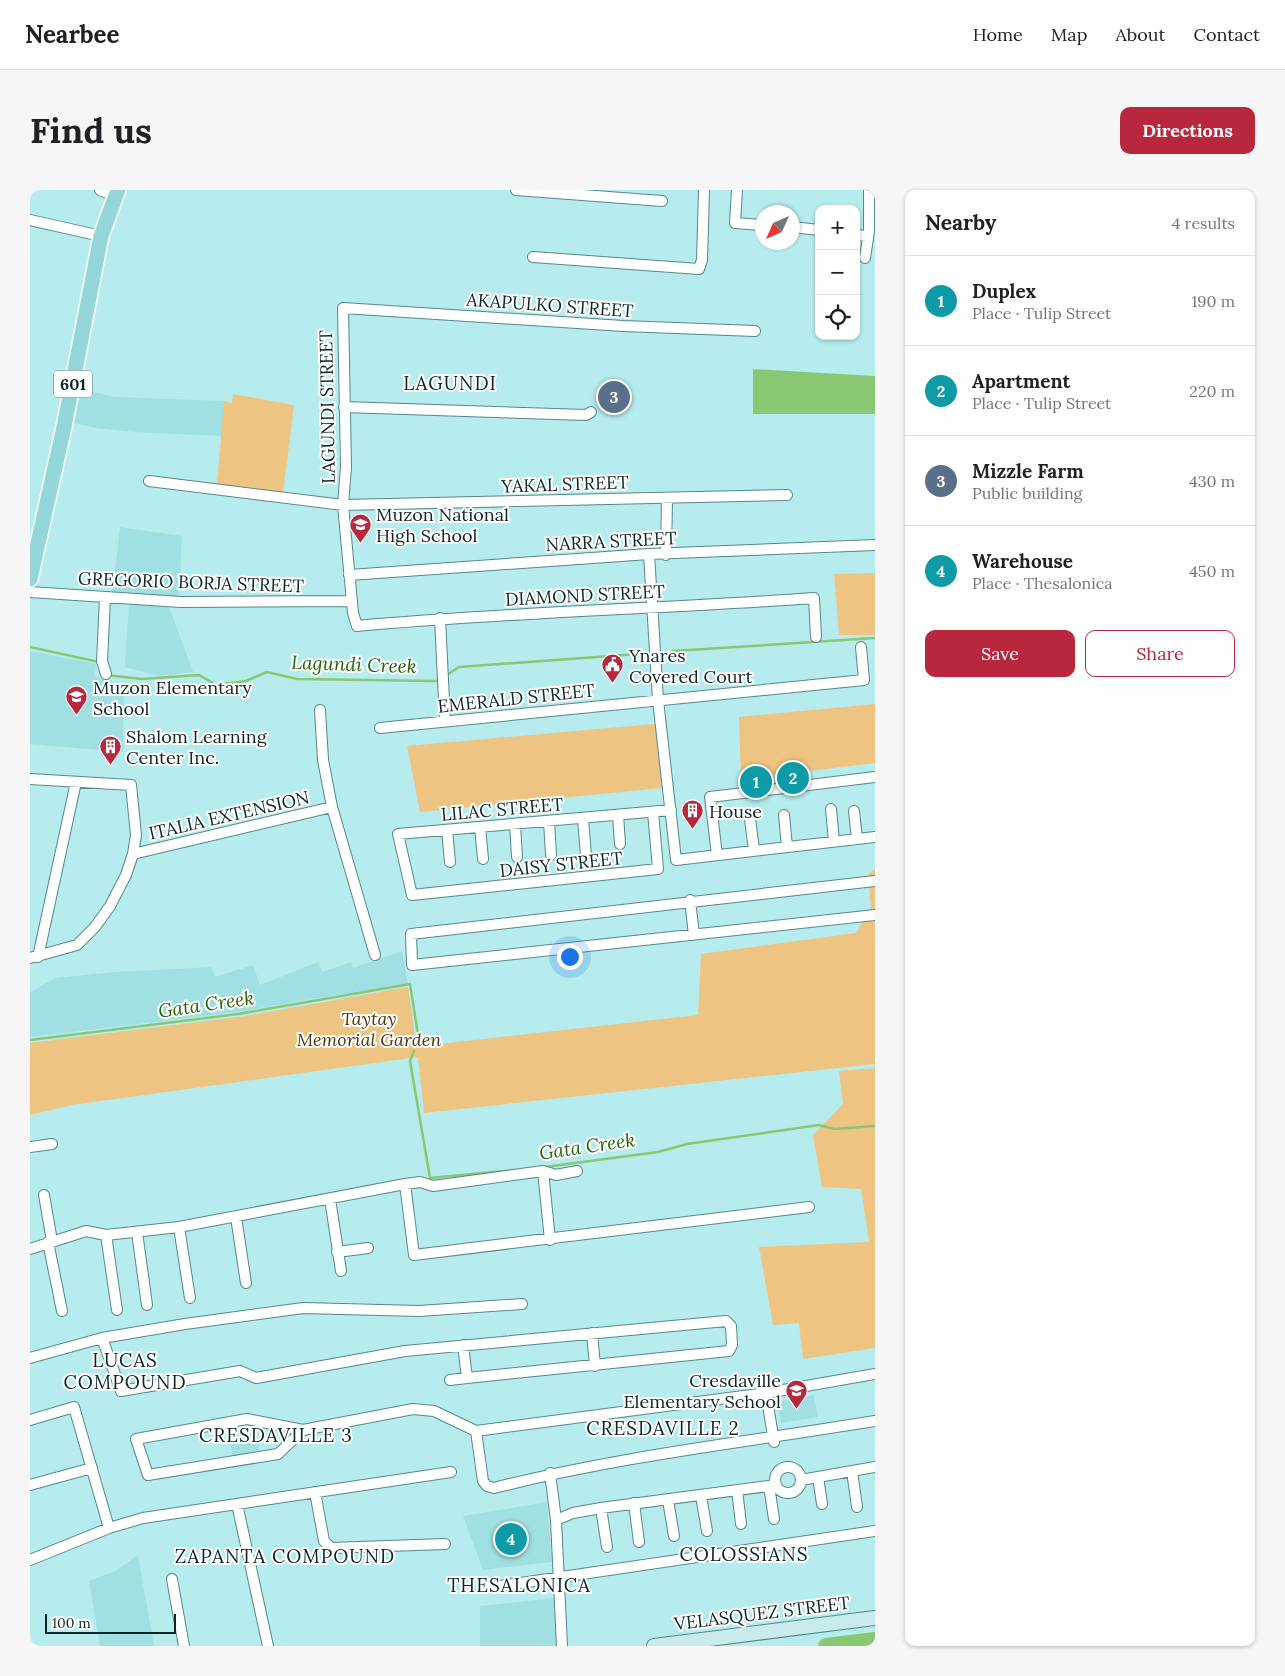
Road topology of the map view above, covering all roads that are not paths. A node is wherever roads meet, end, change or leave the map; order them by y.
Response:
1 (100, 190) edge
2 (516, 190) edge
3 (524, 190) edge
4 (704, 190) edge
5 (738, 190) edge
6 (869, 190) edge
7 (117, 193) edge
8 (662, 201) dead end
9 (30, 220) edge
10 (755, 224) edge
11 (800, 229) edge
12 (815, 230) edge
13 (101, 236) junction
14 (862, 236) edge
15 (533, 257) dead end
16 (865, 258) dead end
17 (342, 308) joint
18 (755, 331) dead end
19 (344, 407) junction
20 (592, 412) dead end
21 (149, 481) dead end
22 (786, 495) dead end
23 (667, 498) junction
24 (344, 505) junction
25 (875, 545) edge
26 (649, 554) junction
27 (666, 555) junction
28 (349, 574) junction
29 (30, 579) edge
30 (30, 592) edge
31 (105, 598) junction
32 (351, 601) junction
33 (654, 606) junction
34 (440, 618) junction
35 (357, 626) joint
36 (816, 637) dead end
37 (861, 647) dead end
38 (106, 674) dead end
39 (658, 700) junction
40 (320, 710) dead end
41 (445, 721) junction
42 (380, 728) dead end
43 (875, 777) edge
44 (30, 779) edge
45 (76, 782) junction
46 (332, 807) junction
47 (831, 809) dead end
48 (671, 810) junction
49 (854, 811) dead end
50 (653, 812) junction
51 (618, 815) junction
52 (784, 815) dead end
53 (583, 818) junction
54 (750, 819) dead end
55 (549, 821) junction
56 (515, 824) junction
57 (480, 827) junction
58 (447, 830) junction
59 (875, 837) edge
60 (857, 839) junction
61 (834, 841) junction
62 (620, 844) dead end
63 (787, 847) junction
64 (754, 850) junction
65 (133, 854) junction
66 (551, 855) dead end
67 (717, 855) junction
68 (586, 856) dead end
69 (517, 857) dead end
70 (483, 859) dead end
71 (450, 862) dead end
72 (875, 881) edge
73 (412, 895) joint
74 (690, 900) junction
75 (875, 915) edge
76 (694, 935) junction
77 (375, 955) dead end
78 (34, 957) edge
79 (52, 1144) dead end
80 (30, 1147) edge
81 (543, 1171) junction
82 (577, 1171) dead end
83 (405, 1184) junction
84 (44, 1194) dead end
85 (330, 1199) junction
86 (809, 1207) dead end
87 (236, 1217) junction
88 (179, 1227) junction
89 (137, 1232) junction
90 (106, 1235) junction
91 (550, 1240) junction
92 (50, 1242) junction
93 (368, 1248) dead end
94 (30, 1249) edge
95 (337, 1252) junction
96 (341, 1270) dead end
97 (246, 1283) dead end
98 (190, 1298) dead end
99 (522, 1304) dead end
100 (146, 1306) dead end
101 (117, 1310) dead end
102 (62, 1311) dead end
103 (592, 1333) junction
104 (102, 1338) junction
105 (463, 1345) junction
106 (30, 1358) edge
107 (595, 1366) junction
108 (875, 1374) edge
109 (467, 1378) junction
110 (450, 1380) dead end
111 (766, 1393) junction
112 (30, 1420) edge
113 (875, 1421) edge
114 (303, 1430) junction
115 (476, 1431) junction
116 (774, 1440) junction
117 (875, 1467) edge
118 (92, 1468) junction
119 (852, 1471) junction
120 (451, 1472) dead end
121 (550, 1474) junction
122 (818, 1477) junction
123 (801, 1480) junction
124 (30, 1485) edge
125 (772, 1485) junction
126 (737, 1490) junction
127 (315, 1492) junction
128 (701, 1496) junction
129 (668, 1500) junction
130 (634, 1503) junction
131 (237, 1504) junction
132 (822, 1504) dead end
133 (601, 1508) junction
134 (857, 1508) dead end
135 (774, 1519) dead end
136 (556, 1520) junction
137 (741, 1524) dead end
138 (108, 1528) junction
139 (707, 1531) dead end
140 (875, 1531) edge
141 (674, 1536) dead end
142 (639, 1542) dead end
143 (445, 1544) dead end
144 (607, 1547) dead end
145 (30, 1560) edge
146 (559, 1576) junction
147 (172, 1579) dead end
148 (487, 1588) dead end
149 (875, 1618) edge
150 (184, 1646) edge
151 (268, 1646) edge
152 (562, 1646) edge
153 (654, 1646) edge

1 - 7 street
2 - 3 street
3 - 8 street
4 - 15 street
5 - 10 street
6 - 14 street
7 - 13 main road, 601
9 - 13 street
11 - 12 street
13 - 29 main road, 601
14 - 16 street
17 - 18 street, AKAPULKO STREET
17 - 19 street, LAGUNDI STREET
19 - 20 street
19 - 24 street, LAGUNDI STREET
21 - 24 street, YAKAL STREET
22 - 23 street, YAKAL STREET
23 - 24 street, YAKAL STREET
23 - 27 street
24 - 28 street, LAGUNDI STREET
25 - 27 street, NARRA STREET
26 - 27 street, NARRA STREET
26 - 28 street, NARRA STREET
26 - 33 street
28 - 32 street, LAGUNDI STREET
30 - 31 street, GREGORIO BORJA STREET
31 - 32 street, GREGORIO BORJA STREET
31 - 38 street
32 - 35 street, LAGUNDI STREET
33 - 34 street, DIAMOND STREET
33 - 36 street, DIAMOND STREET
33 - 39 street
34 - 35 street, DIAMOND STREET
34 - 41 street
37 - 39 street, EMERALD STREET
39 - 41 street, EMERALD STREET
39 - 48 street
40 - 46 street
41 - 42 street, EMERALD STREET
43 - 67 street
44 - 45 street
45 - 65 street
45 - 78 street
46 - 65 street, ITALIA EXTENSION
46 - 77 street
47 - 61 street
48 - 50 street, LILAC STREET
48 - 67 street
49 - 60 street
50 - 51 street, LILAC STREET
50 - 73 street, DAISY STREET
51 - 53 street, LILAC STREET
51 - 62 street
52 - 63 street
53 - 55 street, LILAC STREET
53 - 68 street
54 - 64 street
55 - 56 street, LILAC STREET
55 - 66 street
56 - 57 street, LILAC STREET
56 - 69 street
57 - 58 street, LILAC STREET
57 - 70 street
58 - 71 street
58 - 73 street, LILAC STREET
59 - 60 street
60 - 61 street
61 - 63 street
63 - 64 street
64 - 67 street
65 - 78 street
72 - 74 street
74 - 76 street
74 - 76 street
75 - 76 street
79 - 80 street
81 - 82 street
81 - 83 street
81 - 91 street
83 - 85 street
83 - 91 street
84 - 92 street
85 - 87 street
85 - 95 street
86 - 91 street
87 - 88 street
87 - 97 street
88 - 89 street
88 - 98 street
89 - 90 street
89 - 100 street
90 - 92 street
90 - 101 street
92 - 94 street
92 - 102 street
93 - 95 street
95 - 96 street
99 - 104 street
103 - 105 street
103 - 107 street
103 - 107 street
104 - 105 street
104 - 106 street
105 - 109 street
107 - 109 street
108 - 111 street
109 - 110 street
111 - 115 street
111 - 116 street
112 - 118 street
113 - 116 street
114 - 114 street
114 - 115 street
115 - 121 street
116 - 121 street
117 - 119 street
118 - 124 street
118 - 138 street
119 - 122 street
119 - 134 street
120 - 127 street
121 - 136 street
122 - 123 street
122 - 132 street
123 - 125 street
123 - 125 street
125 - 126 street
125 - 135 street
126 - 128 street
126 - 137 street
127 - 131 street
127 - 143 street
128 - 129 street
128 - 139 street
129 - 130 street
129 - 141 street
130 - 133 street
130 - 142 street
131 - 138 street
131 - 151 street
133 - 136 street
133 - 144 street
136 - 146 street
138 - 145 street
140 - 146 street
146 - 148 street
146 - 152 street
147 - 150 street
149 - 153 main road, VELASQUEZ STREET

